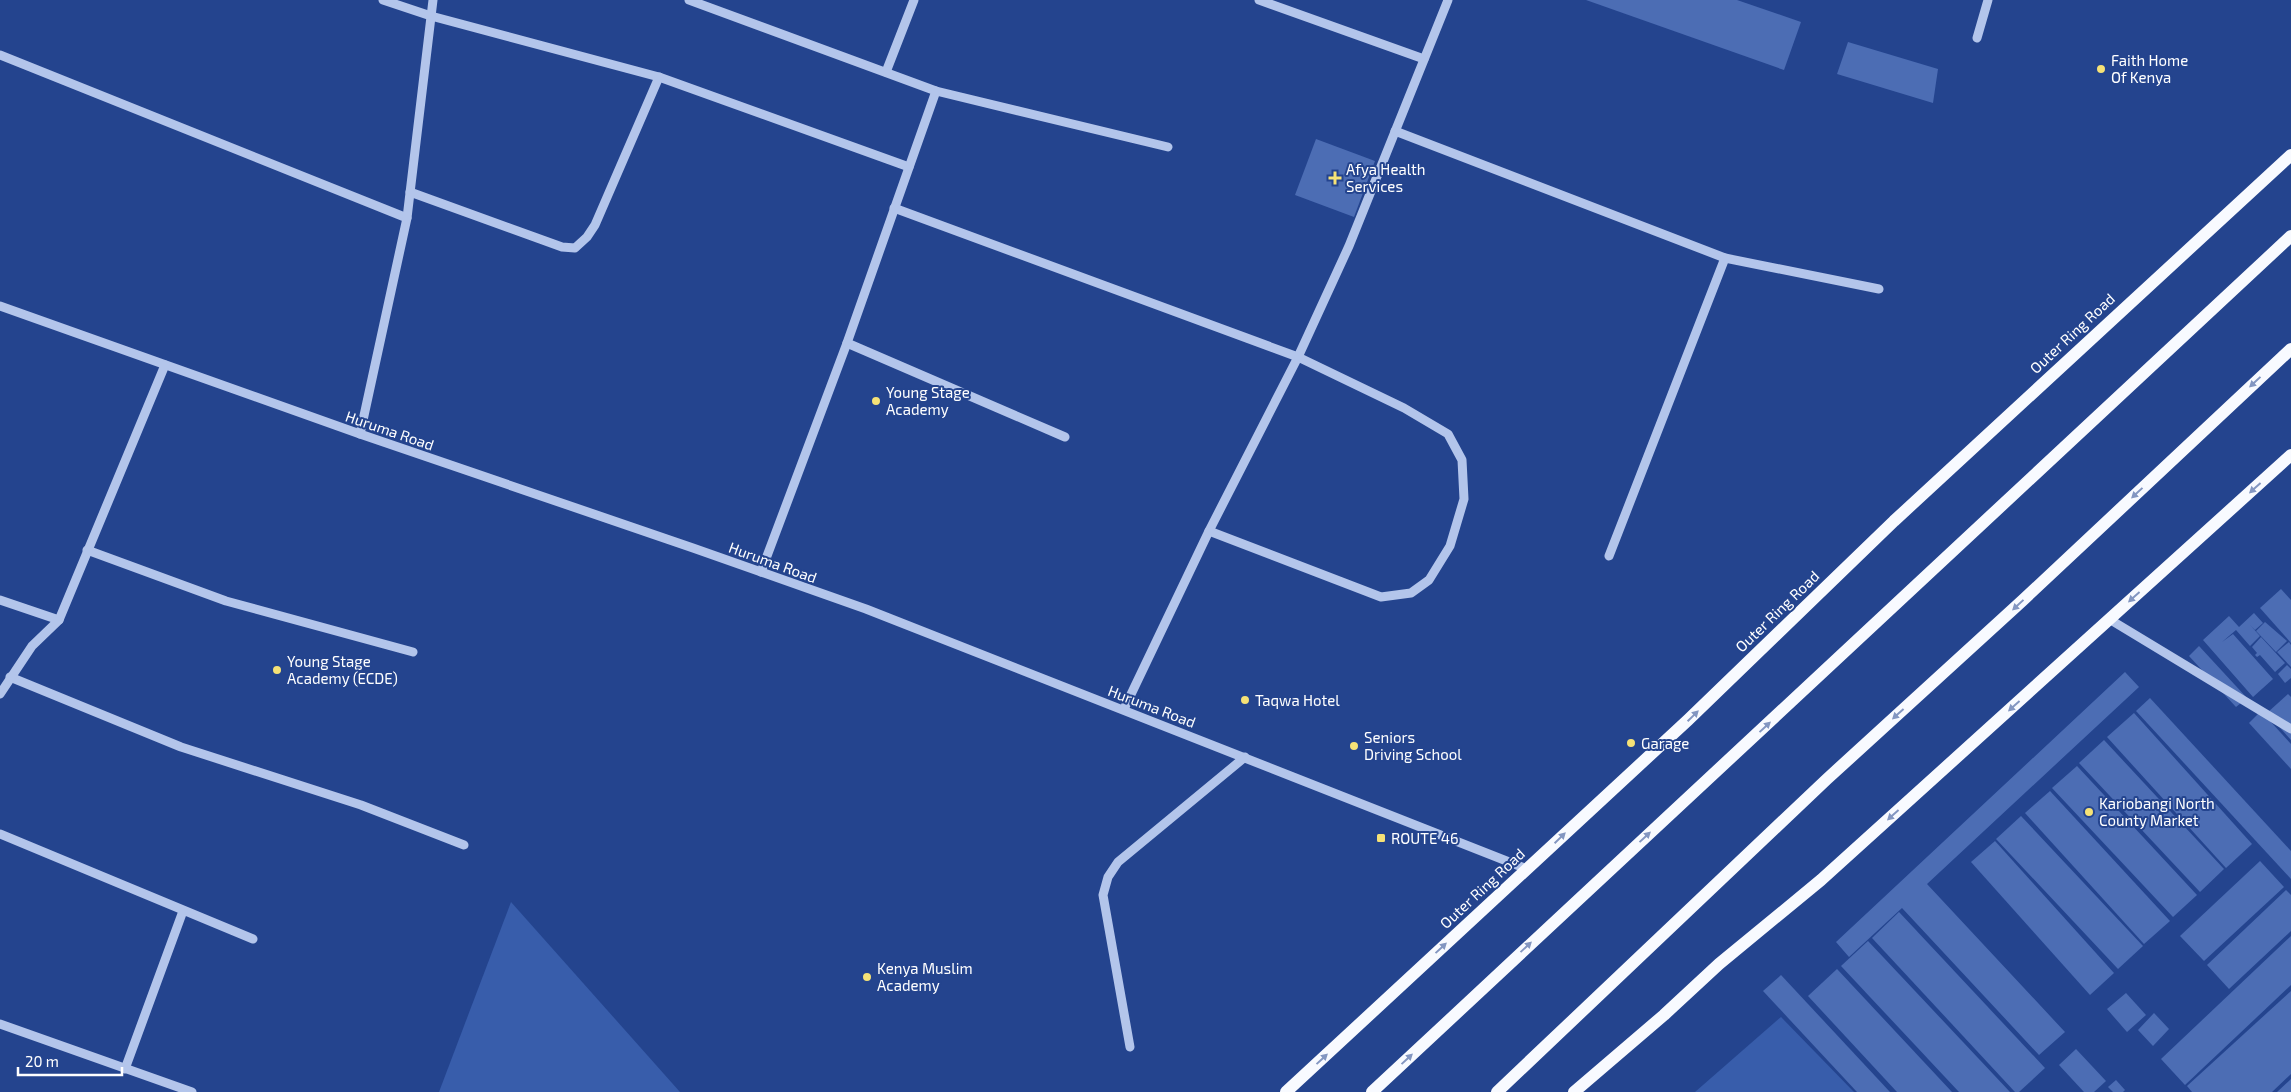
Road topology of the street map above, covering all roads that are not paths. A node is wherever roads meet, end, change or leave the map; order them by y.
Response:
1 (383, 0) edge
2 (434, 0) edge
3 (688, 0) edge
4 (914, 0) edge
5 (1259, 0) edge
6 (1448, 0) edge
7 (1988, 0) edge
8 (432, 16) junction
9 (1977, 38) dead end
10 (0, 55) edge
11 (1424, 59) junction
12 (886, 72) junction
13 (659, 77) junction
14 (936, 91) junction
15 (1395, 131) junction
16 (1168, 147) dead end
17 (2291, 155) edge
18 (909, 167) junction
19 (410, 192) junction
20 (894, 208) junction
21 (407, 218) junction
22 (2291, 236) edge
23 (1725, 258) junction
24 (1879, 289) dead end
25 (0, 306) edge
26 (847, 343) junction
27 (2291, 349) edge
28 (1298, 357) junction
29 (165, 364) junction
30 (360, 434) junction
31 (1065, 437) dead end
32 (2291, 455) edge
33 (1209, 531) junction
34 (87, 550) junction
35 (1609, 556) dead end
36 (761, 572) junction
37 (0, 600) edge
38 (59, 620) junction
39 (2109, 620) junction
40 (413, 652) dead end
41 (10, 677) junction
42 (0, 694) edge
43 (1124, 709) junction
44 (2291, 729) edge
45 (1245, 758) junction
46 (0, 834) edge
47 (464, 845) dead end
48 (1527, 869) junction
49 (183, 911) junction
50 (253, 939) dead end
51 (0, 1024) edge
52 (1130, 1047) dead end
53 (125, 1069) junction
54 (192, 1092) edge
55 (1286, 1092) edge
56 (1372, 1092) edge
57 (1497, 1092) edge
58 (1574, 1092) edge

1 - 8 street
2 - 8 street
3 - 12 street
4 - 12 street
5 - 11 street
6 - 11 street
7 - 9 street
8 - 13 street
8 - 19 street
10 - 21 street
11 - 15 street
12 - 14 street
13 - 18 street
13 - 19 street
14 - 16 street
14 - 18 street
15 - 23 street
15 - 28 street
48 -> 17 main road, Outer Ring Road
18 - 20 street
19 - 21 street
20 - 26 street
20 - 28 street
21 - 30 street
56 -> 22 main road
23 - 24 street
23 - 35 street
25 - 29 street, Huruma Road
26 - 31 street
26 - 36 street
27 -> 57 main road
28 - 33 street
28 - 33 street
29 - 30 street, Huruma Road
29 - 34 street
30 - 36 street, Huruma Road
32 -> 39 main road
33 - 43 street
34 - 38 street
34 - 40 street
36 - 43 street, Huruma Road
37 - 38 street
38 - 41 street
39 - 44 street
39 -> 58 main road
41 - 42 street
41 - 47 street
43 - 45 street, Huruma Road
45 - 48 street, Huruma Road
45 - 52 street
46 - 49 street
55 -> 48 main road, Outer Ring Road
49 - 50 street
49 - 53 street
51 - 53 street
53 - 54 street

